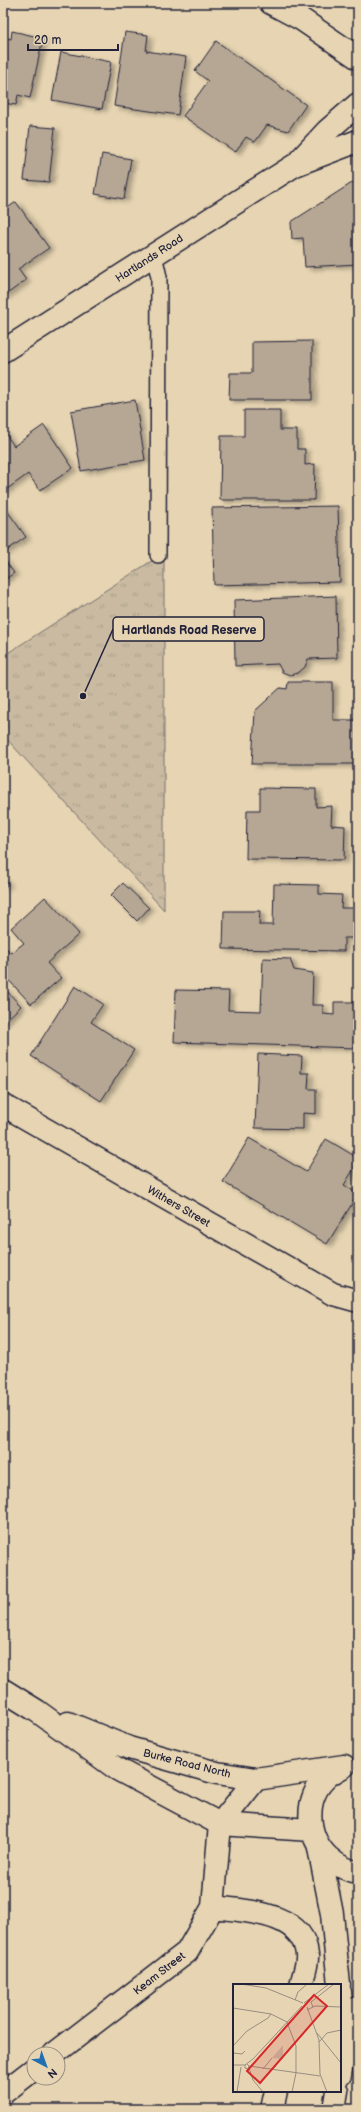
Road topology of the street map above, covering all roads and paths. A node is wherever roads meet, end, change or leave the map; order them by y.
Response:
1 (271, 3) edge
2 (358, 58) edge
3 (358, 104) edge
4 (358, 140) edge
5 (295, 165) junction
6 (154, 255) junction
7 (3, 351) edge
8 (158, 555) dead end
9 (3, 1105) edge
10 (358, 1301) edge
11 (3, 1690) edge
12 (37, 1711) junction
13 (351, 1764) edge
14 (256, 1779) junction
15 (220, 1824) junction
16 (315, 1839) junction
17 (358, 1872) edge
18 (213, 1907) junction
19 (301, 1984) edge
20 (339, 1984) edge
21 (341, 2003) edge
22 (358, 2008) edge
23 (64, 2046) edge
24 (345, 2046) junction
25 (341, 2069) edge
26 (26, 2075) edge
27 (276, 2092) edge
28 (337, 2092) edge
29 (3, 2093) edge
30 (272, 2109) edge
31 (334, 2109) edge

1 - 2 street
3 - 5 street, Hartlands Road
4 - 5 street, Hartlands Road
5 - 6 street, Hartlands Road
6 - 7 street, Hartlands Road
6 - 8 lane
9 - 10 street, Withers Street
11 - 12 street, Burke Road North
12 - 14 street, Burke Road North
12 - 15 street, Burke Road North
13 - 14 street, Burke Road North
13 - 16 street
14 - 15 street
15 - 16 street, Burke Road North
15 - 18 street, Keam Street
16 - 17 street
16 - 20 street
18 - 19 street
18 - 23 street, Keam Street
21 - 24 street
22 - 24 street
24 - 25 street
26 - 29 street
27 - 30 street
28 - 31 street

